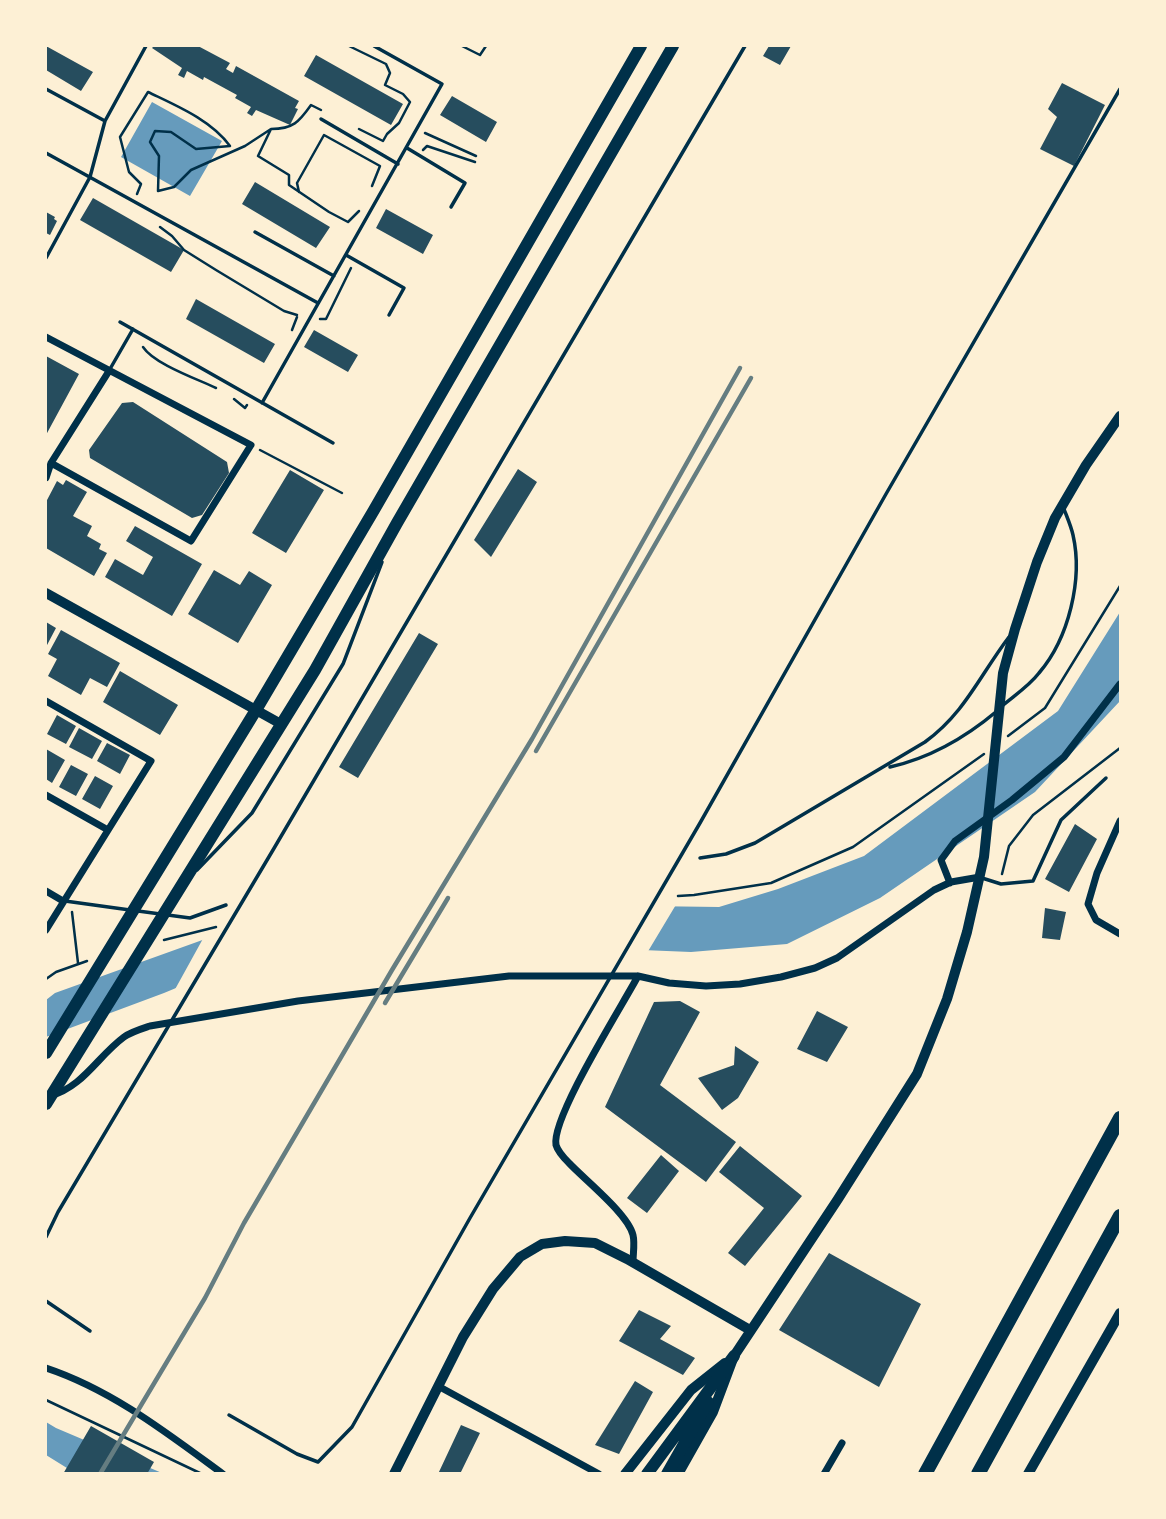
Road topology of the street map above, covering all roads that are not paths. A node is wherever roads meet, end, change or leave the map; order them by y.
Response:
1 (146, 46) edge
2 (374, 46) edge
3 (641, 46) edge
4 (673, 46) edge
5 (745, 46) edge
6 (46, 89) edge
7 (1121, 89) edge
8 (321, 119) dead end
9 (106, 121) junction
10 (407, 148) junction
11 (46, 153) edge
12 (398, 164) junction
13 (90, 177) junction
14 (451, 207) dead end
15 (255, 232) dead end
16 (346, 255) junction
17 (46, 258) edge
18 (334, 276) junction
19 (318, 303) junction
20 (389, 314) dead end
21 (120, 322) dead end
22 (133, 329) junction
23 (46, 337) edge
24 (109, 371) junction
25 (262, 403) junction
26 (1121, 416) edge
27 (333, 443) dead end
28 (51, 463) junction
29 (46, 478) edge
30 (1063, 502) junction
31 (397, 523) junction
32 (46, 593) edge
33 (1015, 629) junction
34 (1121, 684) edge
35 (46, 701) edge
36 (256, 710) junction
37 (281, 724) junction
38 (885, 768) junction
39 (1106, 778) dead end
40 (46, 795) edge
41 (1121, 821) edge
42 (108, 830) junction
43 (700, 858) dead end
44 (980, 877) junction
45 (950, 883) junction
46 (181, 887) junction
47 (46, 891) edge
48 (63, 901) junction
49 (226, 905) dead end
50 (46, 930) edge
51 (1121, 934) edge
52 (638, 976) junction
53 (46, 1053) edge
54 (46, 1098) edge
55 (46, 1104) edge
56 (1121, 1118) edge
57 (1121, 1216) edge
58 (46, 1237) edge
59 (633, 1262) junction
60 (46, 1301) edge
61 (1121, 1313) edge
62 (750, 1330) junction
63 (90, 1331) dead end
64 (734, 1356) junction
65 (46, 1368) edge
66 (438, 1386) junction
67 (229, 1416) dead end
68 (842, 1443) dead end
69 (223, 1474) edge
70 (394, 1474) edge
71 (599, 1474) edge
72 (625, 1474) edge
73 (647, 1474) edge
74 (667, 1474) edge
75 (678, 1474) edge
76 (824, 1474) edge
77 (925, 1474) edge
78 (978, 1474) edge
79 (1028, 1474) edge

1 - 9 lane
2 - 10 lane
3 - 36 main road
4 - 31 main road
5 - 58 lane
6 - 9 lane
7 - 67 lane
8 - 12 lane
9 - 13 lane
10 - 12 lane
10 - 14 lane
11 - 13 lane
12 - 16 lane
13 - 17 lane
13 - 19 lane
15 - 18 lane
16 - 18 lane
16 - 20 lane
18 - 19 lane
19 - 25 lane
21 - 22 lane
22 - 24 lane
22 - 25 lane
23 - 24 street
24 - 28 street
24 - 28 street
25 - 27 lane
26 - 30 street
28 - 29 street
30 - 33 street
30 - 38 lane
31 - 37 main road
31 - 46 lane
32 - 36 street
33 - 38 lane
33 - 44 street
34 - 45 street
35 - 42 street
36 - 37 street
36 - 53 main road
37 - 46 main road
38 - 43 lane
39 - 44 lane
40 - 42 street
41 - 51 street
42 - 48 street
44 - 45 street
44 - 62 street
45 - 52 street
46 - 55 main road
47 - 48 street
48 - 49 lane
48 - 50 street
52 - 54 street
52 - 59 street
56 - 77 highway
57 - 78 highway
59 - 62 street
59 - 66 street
60 - 63 lane
61 - 79 street
62 - 64 street
64 - 72 street
64 - 73 main road
64 - 74 main road
64 - 75 street
65 - 69 street
66 - 70 street
66 - 71 street
68 - 76 street

